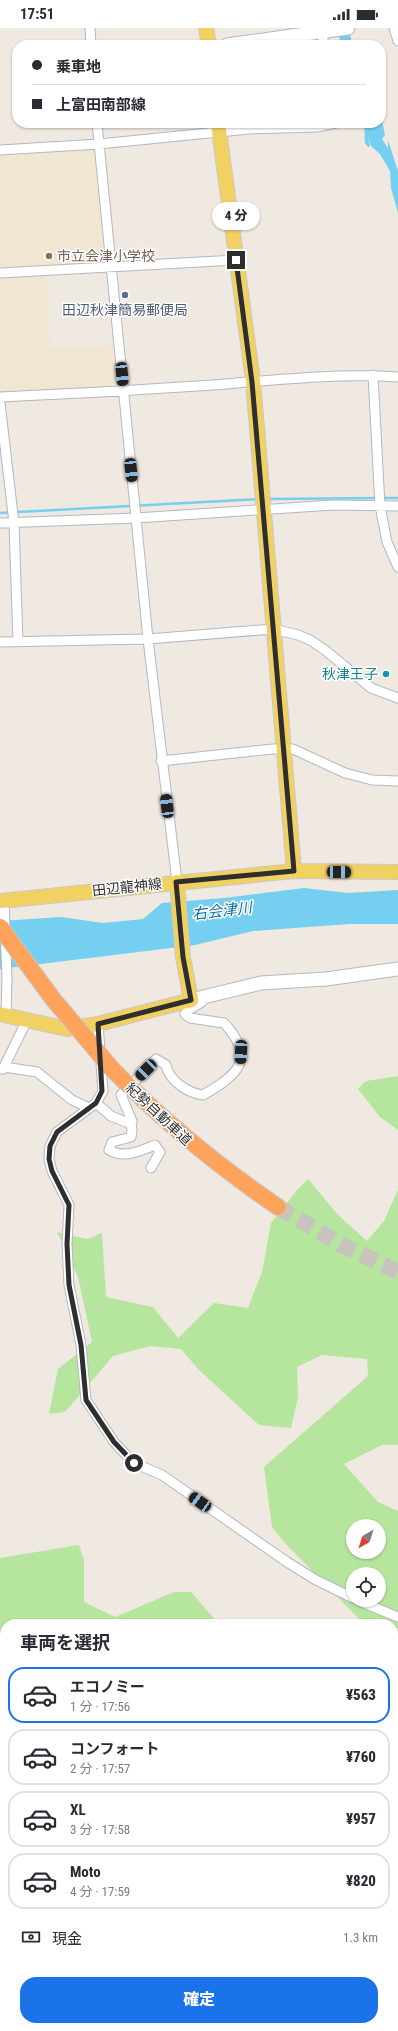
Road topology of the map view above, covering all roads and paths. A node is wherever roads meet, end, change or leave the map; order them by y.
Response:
1 (90, 28) edge
2 (206, 28) edge
3 (348, 28) edge
4 (394, 28) edge
5 (323, 35) edge
6 (91, 40) edge
7 (208, 40) edge
8 (275, 40) edge
9 (398, 41) edge
10 (97, 128) edge
11 (212, 128) edge
12 (219, 128) edge
13 (99, 144) junction
14 (0, 150) edge
15 (236, 260) junction
16 (112, 267) junction
17 (0, 274) edge
18 (373, 376) junction
19 (398, 377) edge
20 (252, 382) junction
21 (123, 391) junction
22 (0, 397) edge
23 (0, 403) edge
24 (380, 506) junction
25 (398, 506) edge
26 (263, 509) junction
27 (136, 518) junction
28 (0, 523) edge
29 (14, 523) junction
30 (398, 567) edge
31 (273, 629) junction
32 (148, 639) junction
33 (0, 642) edge
34 (18, 642) junction
35 (398, 698) edge
36 (284, 750) junction
37 (161, 761) junction
38 (398, 781) edge
39 (294, 871) junction
40 (398, 872) edge
41 (177, 886) junction
42 (2, 901) edge
43 (2, 921) edge
44 (398, 969) edge
45 (198, 998) junction
46 (3, 1014) edge
47 (27, 1020) junction
48 (98, 1024) junction
49 (2, 1068) edge
50 (135, 1081) dead end
51 (124, 1092) dead end
52 (96, 1103) junction
53 (89, 1108) junction
54 (131, 1124) junction
55 (151, 1168) dead end
56 (278, 1207) tunnel mouth
57 (346, 1595) edge
58 (374, 1607) edge
59 (398, 1617) edge

1 - 6 street
2 - 7 main road
3 - 5 street
4 - 9 street
5 - 8 street
10 - 13 street
11 - 13 street
12 - 15 main road
13 - 14 street
13 - 16 street
15 - 16 street
15 - 20 main road
16 - 17 street
16 - 21 street
18 - 19 street
18 - 20 street
18 - 24 street
20 - 21 street
20 - 26 main road
21 - 22 street
21 - 27 street
23 - 29 street
24 - 25 street
24 - 26 street
24 - 30 street
26 - 27 street
26 - 31 main road
27 - 29 street
27 - 32 street
28 - 29 street
29 - 34 street
31 - 32 street
31 - 35 street
31 - 36 main road
32 - 34 street
32 - 37 street
33 - 34 street
36 - 37 street
36 - 38 street
36 - 39 main road
37 - 41 street
39 - 40 main road, 田辺龍神線
39 - 41 main road, 田辺龍神線
41 - 42 main road, 田辺龍神線
41 - 45 main road
42 - 43 street
43 - 46 street, bridge
43 - 56 highway, 紀勢自動車道, bridge
44 - 45 street
45 - 48 main road
45 - 50 street
46 - 47 main road
47 - 48 main road
47 - 49 street
48 - 52 street
49 - 53 street
51 - 54 street
52 - 53 street
52 - 54 street
53 - 57 street
54 - 55 street
58 - 59 street

